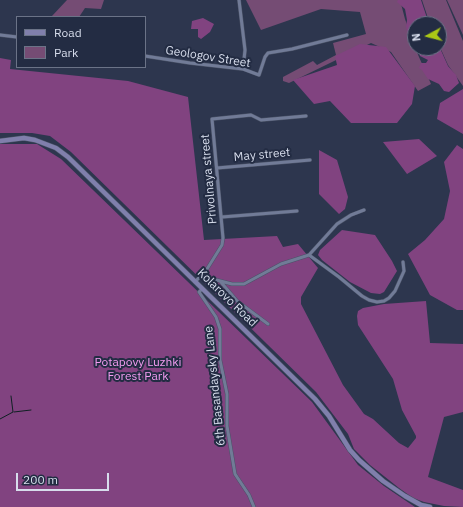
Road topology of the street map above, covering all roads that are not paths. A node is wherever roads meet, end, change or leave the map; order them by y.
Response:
1 (239, 0) edge
2 (0, 35) edge
3 (347, 35) dead end
4 (16, 37) edge
5 (146, 56) edge
6 (243, 69) junction
7 (306, 116) dead end
8 (0, 141) edge
9 (310, 160) dead end
10 (217, 168) junction
11 (297, 210) dead end
12 (364, 210) dead end
13 (222, 218) junction
14 (309, 255) junction
15 (403, 262) dead end
16 (202, 274) junction
17 (220, 281) junction
18 (195, 282) junction
19 (202, 289) junction
20 (268, 324) dead end
21 (420, 506) edge
22 (254, 507) edge
23 (430, 507) edge

1 - 6 street
2 - 4 street
3 - 6 street, Geologov Street
5 - 6 street, Geologov Street
7 - 10 street, Privolnaya street
8 - 18 street, Kolarovo Road
9 - 10 street, May street
10 - 13 street, Privolnaya street
11 - 13 street
12 - 14 street
13 - 16 street, Privolnaya street
14 - 15 street
14 - 17 street
16 - 17 street
16 - 18 street, Privolnaya street
17 - 20 street
18 - 19 street, Kolarovo Road
19 - 21 street, Kolarovo Road
19 - 22 street, 6th Basandaysky Lane
21 - 23 street, Kolarovo Road

